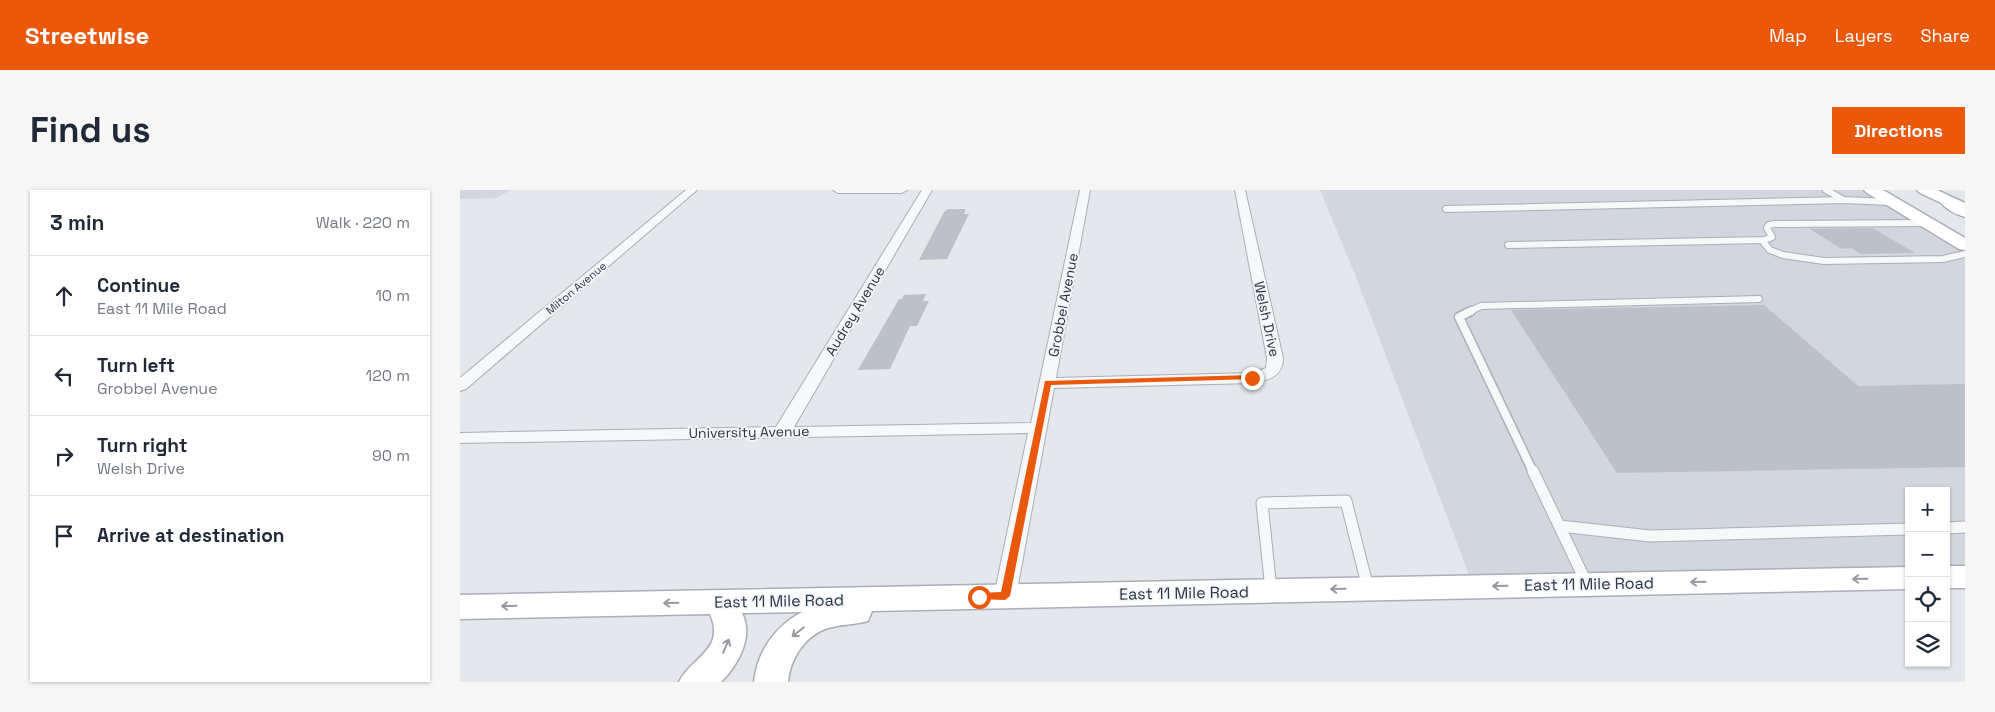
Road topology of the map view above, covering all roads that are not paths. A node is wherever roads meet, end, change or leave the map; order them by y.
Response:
1 (692, 190) edge
2 (838, 190) edge
3 (902, 190) edge
4 (927, 190) edge
5 (1085, 190) edge
6 (1240, 190) edge
7 (1826, 190) edge
8 (1872, 190) edge
9 (1925, 190) edge
10 (1844, 200) junction
11 (1890, 202) junction
12 (1948, 202) joint
13 (1446, 209) dead end
14 (1965, 210) edge
15 (1926, 223) junction
16 (1765, 240) junction
17 (1508, 245) dead end
18 (1965, 245) edge
19 (1965, 254) edge
20 (1759, 299) dead end
21 (1048, 383) junction
22 (460, 386) edge
23 (1039, 428) junction
24 (782, 432) junction
25 (460, 438) edge
26 (1560, 526) junction
27 (1965, 527) edge
28 (1950, 528) edge
29 (1905, 529) edge
30 (1950, 577) edge
31 (1965, 577) edge
32 (1905, 578) edge
33 (1587, 584) junction
34 (1368, 589) junction
35 (1272, 591) junction
36 (1086, 595) junction
37 (1005, 596) junction
38 (720, 602) junction
39 (460, 607) edge
40 (696, 682) edge
41 (771, 682) edge

1 - 22 street, Milton Avenue
2 - 3 street
4 - 24 street, Audrey Avenue
5 - 21 street, Grobbel Avenue
6 - 21 street, Welsh Drive
7 - 10 lane
8 - 11 main road
9 - 12 main road
10 - 11 lane
10 - 13 lane
11 - 15 main road
12 - 14 highway
15 - 16 lane
15 - 18 main road
16 - 17 lane
16 - 19 lane
20 - 26 lane
21 - 23 street, Grobbel Avenue
23 - 24 street, University Avenue
23 - 37 street, Grobbel Avenue
24 - 25 street, University Avenue
26 - 29 lane
26 - 33 lane
27 - 28 lane
30 - 31 main road
32 -> 33 main road, East 11 Mile Road
33 -> 34 main road, East 11 Mile Road
34 -> 35 main road, East 11 Mile Road
34 - 35 lane
35 - 36 main road, East 11 Mile Road
36 - 37 main road, East 11 Mile Road
36 -> 41 main road
37 - 38 main road, East 11 Mile Road
38 -> 39 main road, East 11 Mile Road
40 -> 38 main road

